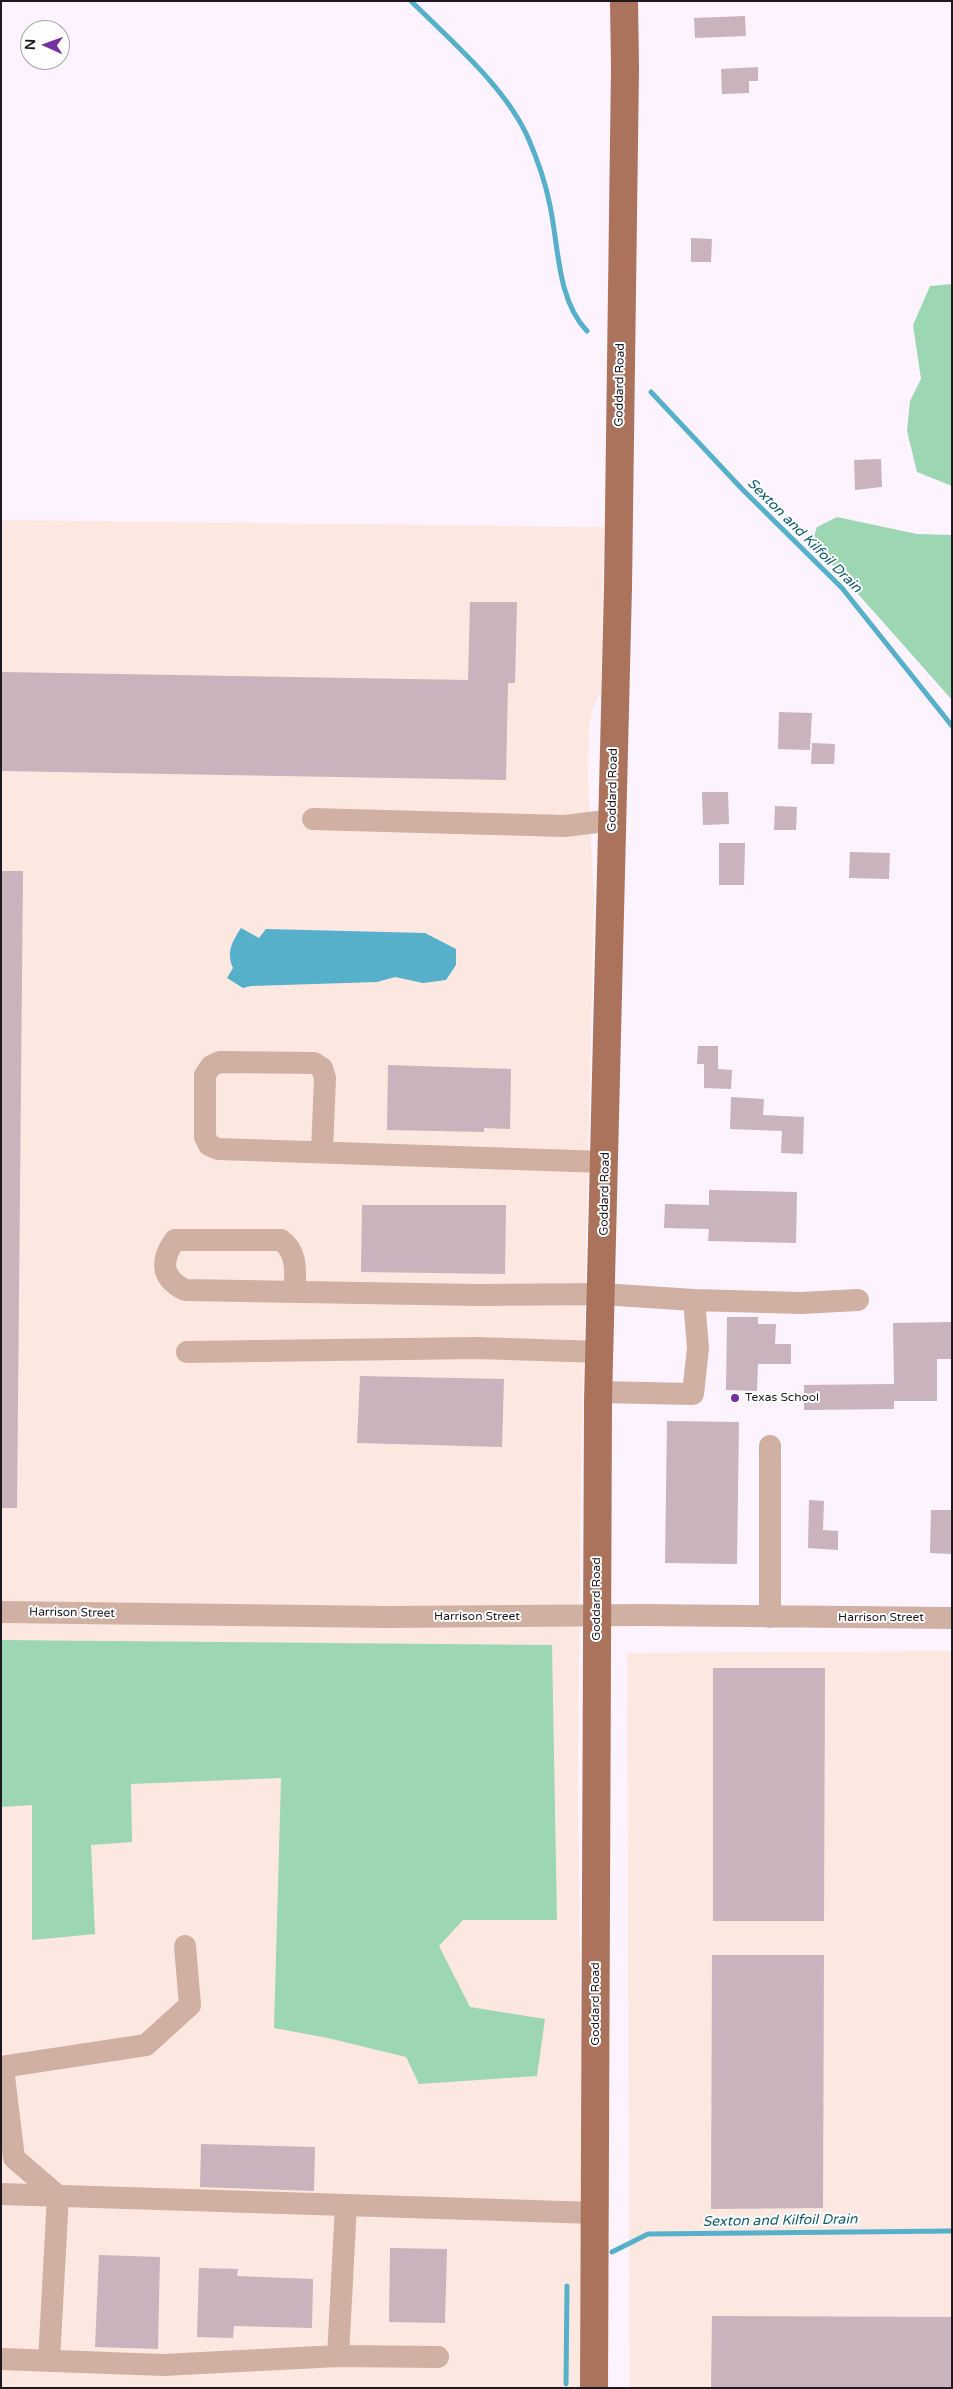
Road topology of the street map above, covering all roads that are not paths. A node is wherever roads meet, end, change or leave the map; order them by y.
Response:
1 (624, 1) edge
2 (313, 819) dead end
3 (613, 820) junction
4 (322, 1151) junction
5 (605, 1162) junction
6 (295, 1291) junction
7 (602, 1294) junction
8 (694, 1300) junction
9 (858, 1300) dead end
10 (187, 1352) dead end
11 (600, 1352) junction
12 (598, 1392) junction
13 (770, 1446) dead end
14 (1, 1612) edge
15 (597, 1616) junction
16 (770, 1617) junction
17 (952, 1618) edge
18 (185, 1946) dead end
19 (2, 2068) edge
20 (1, 2194) edge
21 (58, 2196) junction
22 (346, 2205) junction
23 (595, 2212) junction
24 (338, 2356) junction
25 (438, 2357) dead end
26 (1, 2359) edge
27 (50, 2361) junction
28 (594, 2388) edge

1 - 3 main road, Goddard Road
2 - 3 street
3 - 5 main road, Goddard Road
4 - 4 street
4 - 5 street
5 - 7 main road, Goddard Road
6 - 6 street
6 - 7 street
7 - 8 street
7 - 11 main road, Goddard Road
8 - 9 street
8 - 12 street
10 - 11 street
11 - 12 main road, Goddard Road
12 - 15 main road, Goddard Road
13 - 16 street
14 - 15 street, Harrison Street
15 - 16 street, Harrison Street
15 - 23 main road, Goddard Road
16 - 17 street, Harrison Street
18 - 19 street
19 - 21 street
20 - 21 street
21 - 22 street
21 - 27 street
22 - 23 street
22 - 24 street
23 - 28 main road, Goddard Road
24 - 25 street
24 - 27 street
26 - 27 street

